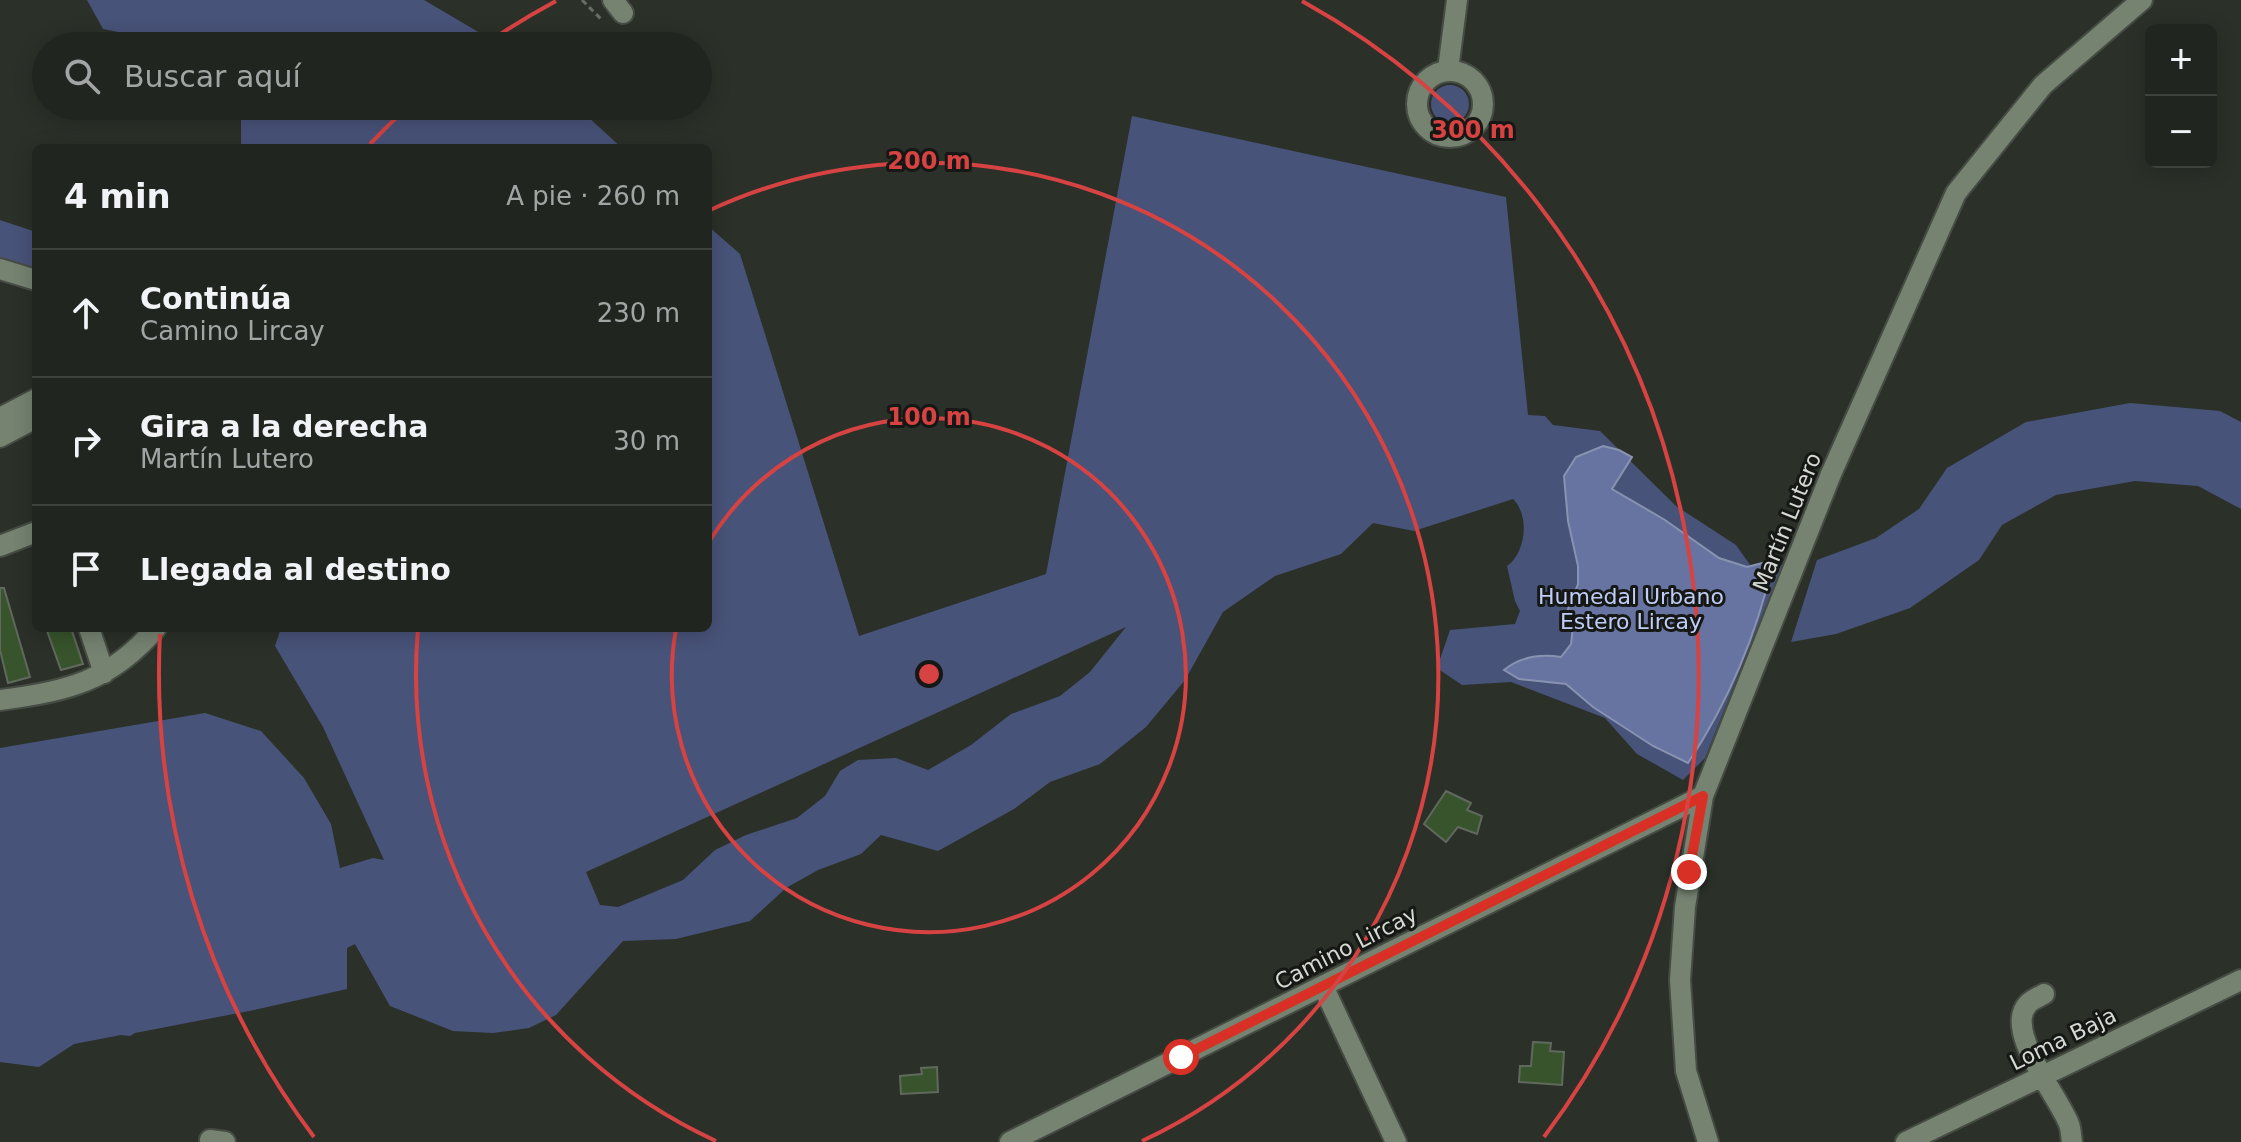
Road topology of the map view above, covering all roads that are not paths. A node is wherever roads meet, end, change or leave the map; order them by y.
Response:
1 (1457, 0) edge
2 (2142, 0) edge
3 (1448, 70) dead end
4 (3, 276) edge
5 (32, 280) edge
6 (32, 401) edge
7 (0, 418) edge
8 (32, 420) edge
9 (0, 437) edge
10 (32, 534) edge
11 (0, 546) edge
12 (90, 632) edge
13 (152, 632) edge
14 (104, 673) junction
15 (0, 700) edge
16 (1703, 796) junction
17 (2241, 980) edge
18 (1323, 986) junction
19 (2044, 994) dead end
20 (2043, 1075) junction
21 (1928, 1137) edge
22 (1010, 1142) edge
23 (1396, 1142) edge
24 (1708, 1142) edge
25 (1906, 1142) edge
26 (2072, 1142) edge

1 - 3 street
2 - 16 street, Martín Lutero
4 - 5 street
6 - 7 street
8 - 9 street
10 - 11 street
12 - 14 street
13 - 14 street
14 - 15 street
16 - 18 street, Camino Lircay
16 - 24 street, Martín Lutero
17 - 20 street, Loma Baja
18 - 22 street, Camino Lircay
18 - 23 street
19 - 20 street
20 - 21 street, Loma Baja
20 - 26 street
21 - 25 street, Loma Baja

